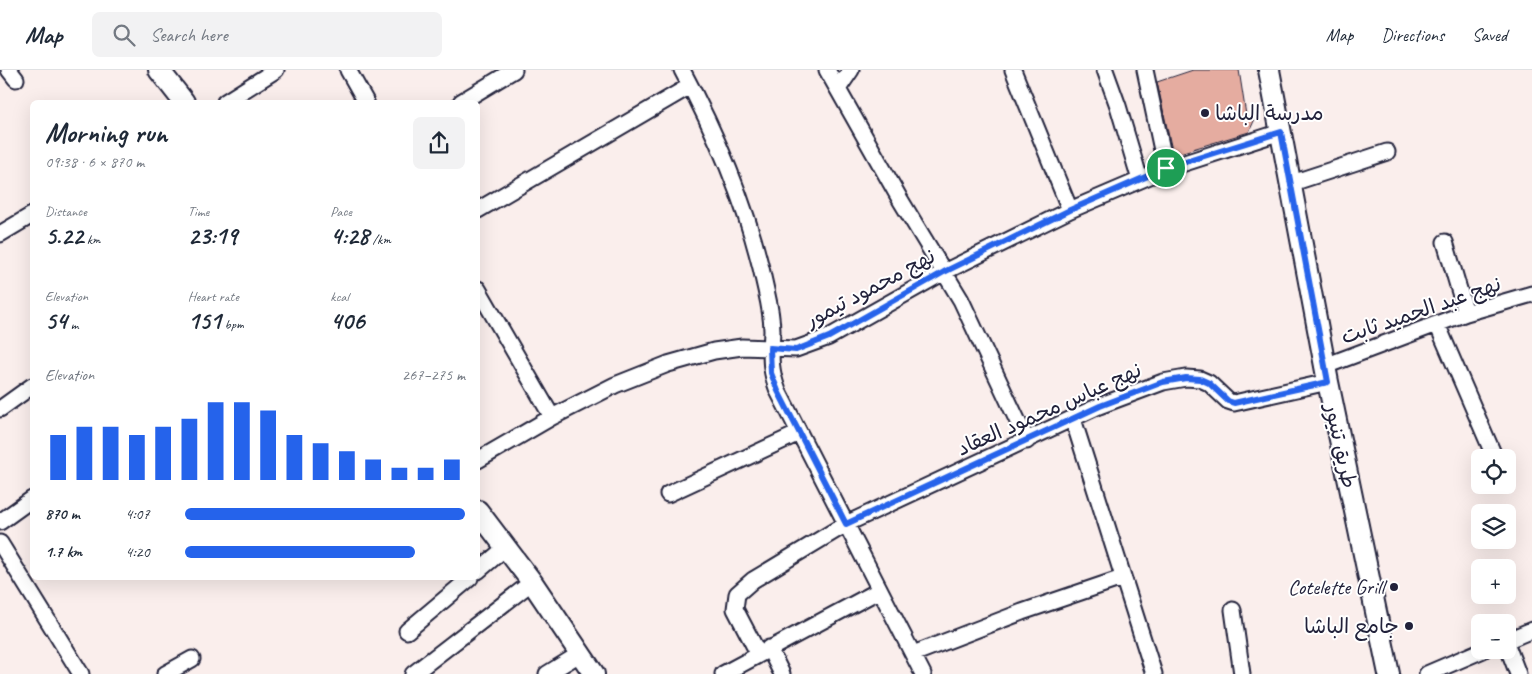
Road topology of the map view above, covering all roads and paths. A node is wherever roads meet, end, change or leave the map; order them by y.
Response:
1 (159, 70) edge
2 (348, 70) edge
3 (514, 70) edge
4 (682, 70) edge
5 (828, 70) edge
6 (852, 70) edge
7 (1013, 70) edge
8 (1105, 70) edge
9 (1144, 70) edge
10 (1269, 70) edge
11 (272, 71) edge
12 (690, 86) junction
13 (838, 89) junction
14 (182, 100) edge
15 (228, 100) edge
16 (365, 100) edge
17 (464, 100) edge
18 (1281, 132) junction
19 (1387, 152) dead end
20 (1166, 168) junction
21 (1140, 180) junction
22 (1290, 184) junction
23 (480, 209) edge
24 (1070, 210) junction
25 (30, 216) edge
26 (0, 234) edge
27 (1445, 242) dead end
28 (944, 272) junction
29 (480, 292) edge
30 (1532, 294) edge
31 (1466, 313) junction
32 (1437, 324) junction
33 (770, 348) junction
34 (1326, 374) junction
35 (30, 387) edge
36 (0, 409) edge
37 (552, 417) junction
38 (1073, 419) junction
39 (799, 433) junction
40 (1027, 441) junction
41 (1491, 449) edge
42 (480, 459) edge
43 (668, 494) dead end
44 (30, 500) edge
45 (480, 514) edge
46 (0, 522) edge
47 (846, 524) junction
48 (0, 543) edge
49 (505, 548) junction
50 (480, 569) edge
51 (1122, 578) junction
52 (468, 580) edge
53 (532, 582) junction
54 (880, 590) junction
55 (1233, 610) dead end
56 (1532, 630) edge
57 (406, 631) dead end
58 (1516, 637) edge
59 (763, 651) junction
60 (581, 653) junction
61 (913, 654) junction
62 (1471, 655) edge
63 (192, 659) dead end
64 (1512, 659) edge
65 (74, 672) edge
66 (418, 672) edge
67 (165, 674) edge
68 (547, 674) edge
69 (594, 674) edge
70 (723, 674) edge
71 (782, 674) edge
72 (923, 674) edge
73 (1154, 674) edge
74 (1242, 674) edge
75 (1389, 674) edge
76 (1427, 674) edge
77 (1518, 674) edge

1 - 14 main road
2 - 16 street
3 - 17 street
4 - 12 street
5 - 13 street
6 - 13 street
7 - 24 street
8 - 21 street
9 - 20 street
10 - 18 main road, طريق تنيور
11 - 15 street
12 - 23 street
12 - 33 street
13 - 28 street
18 - 20 street, نهج محمود تيمور
18 - 22 main road, طريق تنيور
19 - 22 street
20 - 21 street, نهج محمود تيمور
21 - 24 street, نهج محمود تيمور
22 - 34 main road, طريق تنيور
24 - 28 street, نهج محمود تيمور
25 - 26 street
27 - 31 street
28 - 33 street, نهج محمود تيمور
28 - 40 street
29 - 37 street
30 - 31 street, نهج عبد الحميد ثابت
31 - 32 street, نهج عبد الحميد ثابت
32 - 34 street, نهج عبد الحميد ثابت
32 - 41 street
33 - 37 street, نهج محمود تيمور
33 - 39 street
34 - 38 street, نهج عباس محمود العقاد
34 - 75 main road, طريق تنيور
35 - 36 street
37 - 42 street, نهج محمود تيمور
38 - 40 street, نهج عباس محمود العقاد
38 - 51 street
39 - 43 street
39 - 47 street
40 - 47 street, نهج عباس محمود العقاد
44 - 46 street
45 - 49 main road
47 - 54 street
47 - 59 street, نهج عباس محمود العقاد
48 - 65 street
49 - 50 street
49 - 53 main road
51 - 61 street
51 - 73 street
52 - 57 street
53 - 60 main road
53 - 66 street
54 - 59 street
54 - 61 street
55 - 74 street
56 - 58 street
59 - 70 street
59 - 71 street, نهج عباس محمود العقاد
60 - 68 street
60 - 69 main road
61 - 72 street
62 - 76 street
63 - 67 street
64 - 77 street

